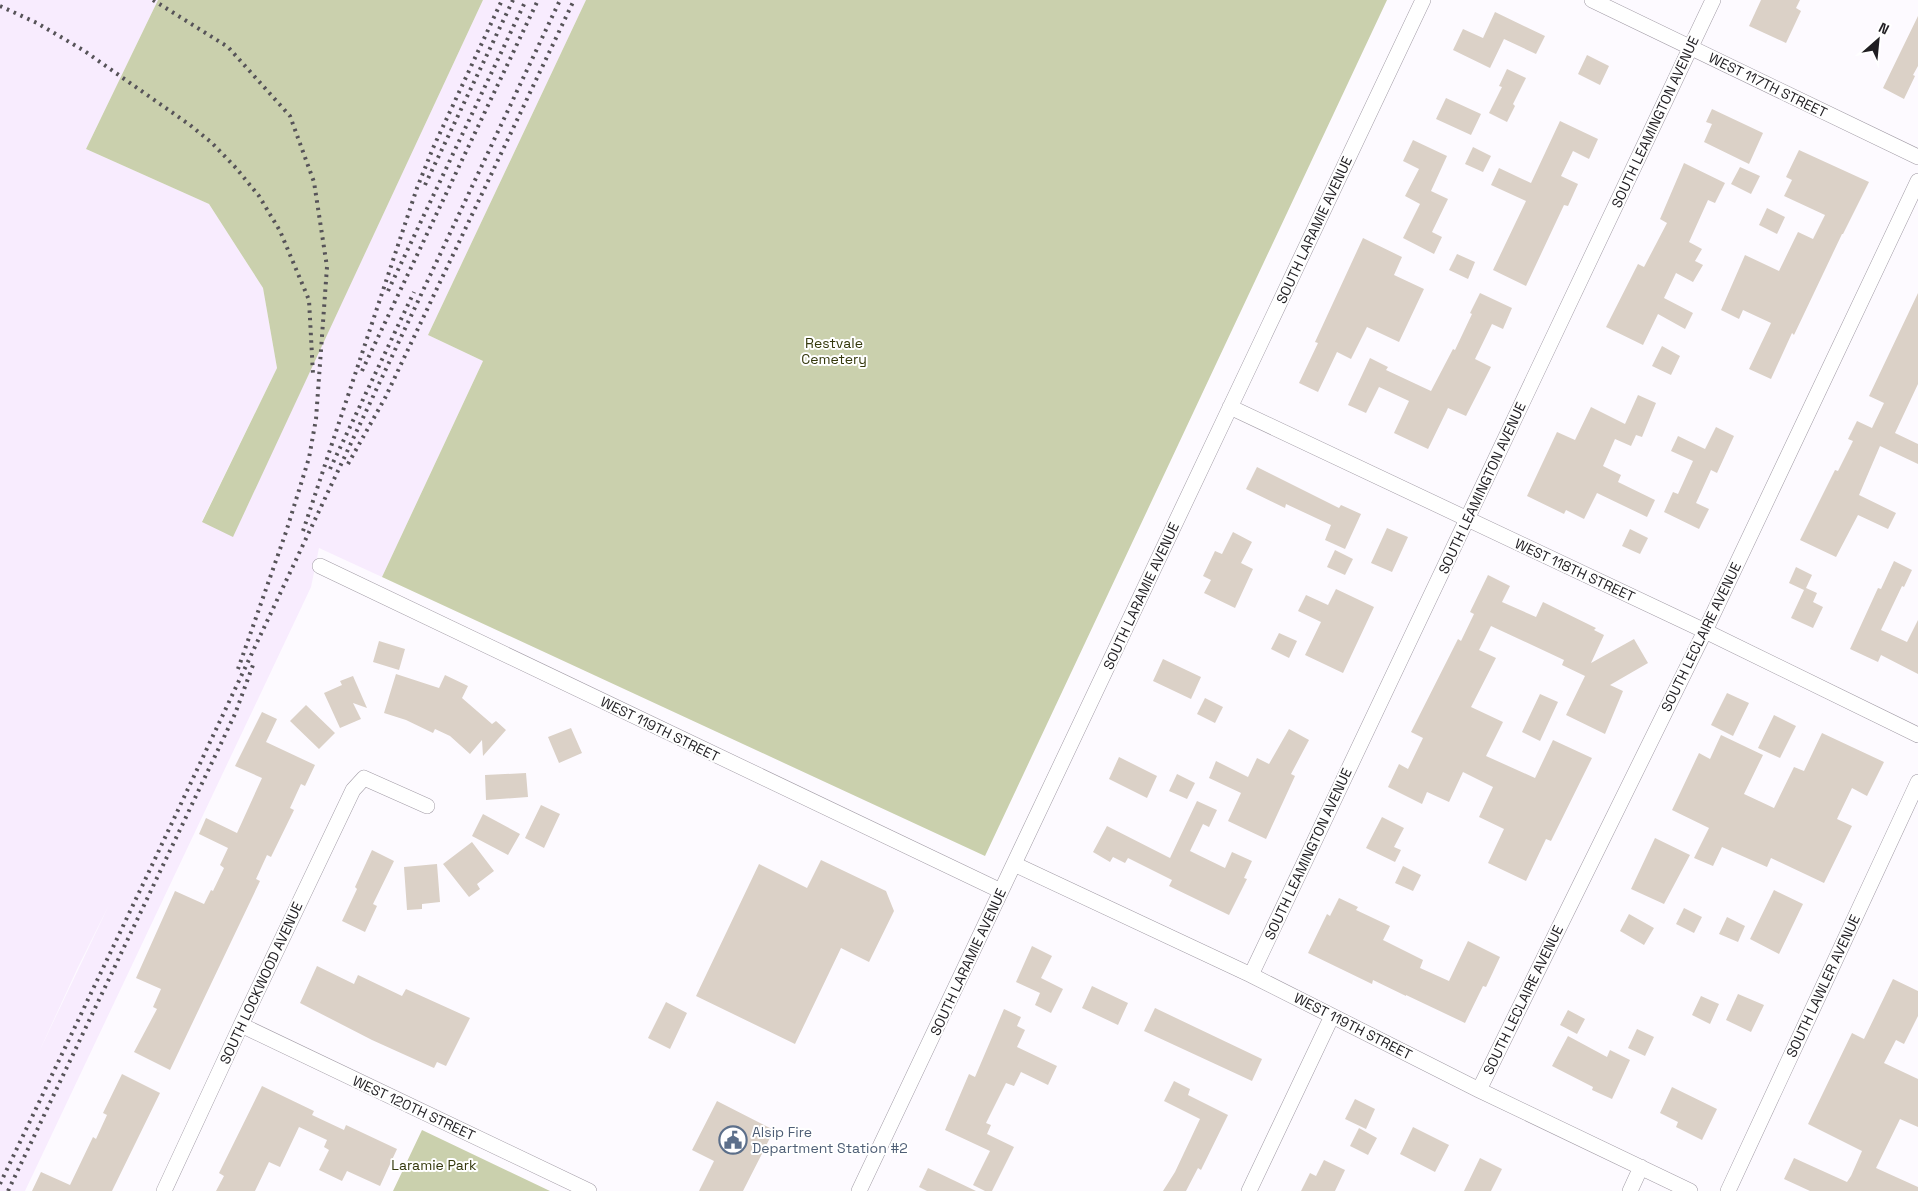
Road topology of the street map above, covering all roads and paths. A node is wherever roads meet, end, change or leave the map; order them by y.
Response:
1 (1423, 0) edge
2 (1592, 0) edge
3 (1712, 0) edge
4 (1690, 47) junction
5 (1918, 157) edge
6 (1918, 181) edge
7 (1230, 407) junction
8 (1466, 520) junction
9 (320, 566) dead end
10 (1705, 631) junction
11 (1918, 735) edge
12 (1918, 782) edge
13 (427, 806) dead end
14 (1014, 864) junction
15 (1001, 890) junction
16 (1251, 975) junction
17 (1332, 1016) junction
18 (240, 1025) junction
19 (1479, 1090) junction
20 (1641, 1167) junction
21 (164, 1191) edge
22 (589, 1191) edge
23 (859, 1191) edge
24 (1249, 1191) edge
25 (1630, 1191) edge
26 (1690, 1191) edge
27 (1728, 1191) edge

1 - 7 street, SOUTH LARAMIE AVENUE
2 - 4 street, WEST 117TH STREET
3 - 4 street, SOUTH LEAMINGTON AVENUE
4 - 5 street, WEST 117TH STREET
4 - 8 street, SOUTH LEAMINGTON AVENUE
6 - 10 street, SOUTH LECLAIRE AVENUE
7 - 8 street, WEST 118TH STREET
7 - 14 street, SOUTH LARAMIE AVENUE
8 - 10 street, WEST 118TH STREET
8 - 16 street, SOUTH LEAMINGTON AVENUE
9 - 15 street, WEST 119TH STREET
10 - 11 street, WEST 118TH STREET
10 - 19 street, SOUTH LECLAIRE AVENUE
12 - 27 street, SOUTH LAWLER AVENUE
13 - 18 street, SOUTH LOCKWOOD AVENUE
14 - 15 street, SOUTH LARAMIE AVENUE
14 - 16 street, WEST 119TH STREET
15 - 23 street, SOUTH LARAMIE AVENUE
16 - 17 street, WEST 119TH STREET
17 - 19 street, WEST 119TH STREET
17 - 24 street
18 - 21 street, SOUTH LOCKWOOD AVENUE
18 - 22 street, WEST 120TH STREET
19 - 20 street, WEST 119TH STREET
20 - 25 street
20 - 26 street, WEST 119TH STREET

